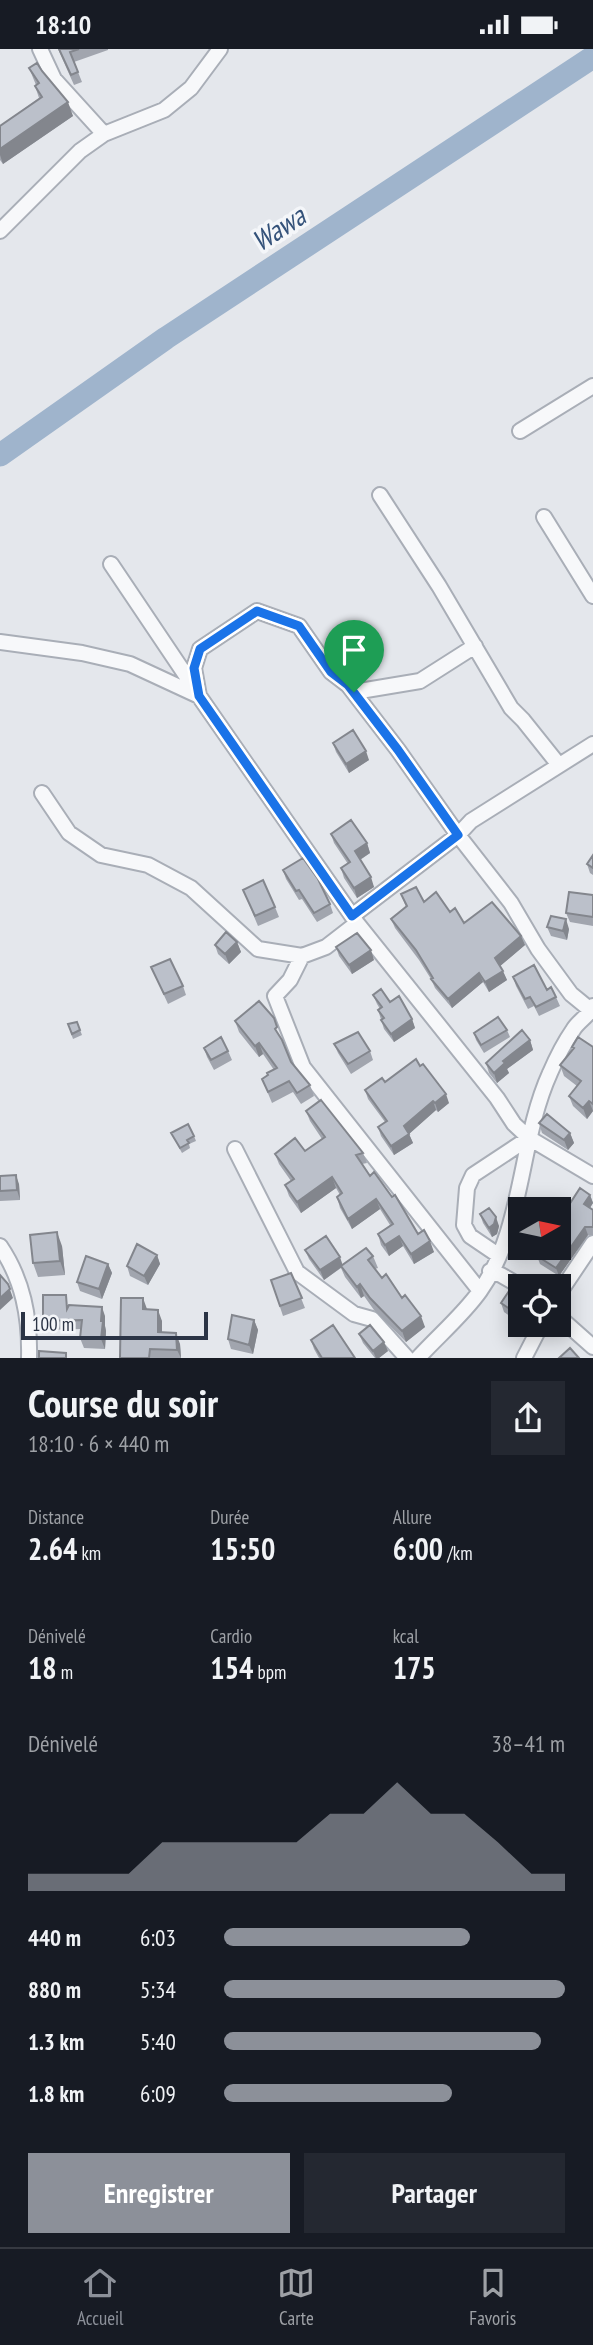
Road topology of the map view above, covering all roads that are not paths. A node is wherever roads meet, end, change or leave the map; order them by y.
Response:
1 (40, 49) edge
2 (220, 49) edge
3 (104, 134) junction
4 (0, 231) edge
5 (593, 386) edge
6 (520, 431) dead end
7 (380, 495) dead end
8 (544, 517) dead end
9 (111, 564) dead end
10 (593, 596) edge
11 (0, 642) edge
12 (475, 646) junction
13 (354, 692) junction
14 (199, 696) junction
15 (593, 744) edge
16 (559, 765) junction
17 (42, 793) dead end
18 (458, 835) junction
19 (355, 920) junction
20 (302, 956) junction
21 (592, 1010) edge
22 (529, 1138) junction
23 (236, 1149) dead end
24 (593, 1176) edge
25 (593, 1243) edge
26 (0, 1246) edge
27 (498, 1255) junction
28 (490, 1271) junction
29 (571, 1276) edge
30 (508, 1279) edge
31 (480, 1291) junction
32 (571, 1328) edge
33 (535, 1337) edge
34 (593, 1347) edge
35 (29, 1358) edge
36 (407, 1358) edge
37 (418, 1358) edge
38 (524, 1358) edge

1 - 3 street
2 - 3 street
3 - 4 street
5 - 6 street
7 - 12 street
8 - 10 street
9 - 14 street
11 - 14 street
12 - 13 street
12 - 16 street
13 - 14 street
13 - 18 street
14 - 19 street
15 - 16 street
16 - 18 street
17 - 20 street
18 - 19 street
18 - 21 street
19 - 20 street
19 - 22 street
20 - 31 street
21 - 22 street
22 - 24 street
22 - 27 street
22 - 27 street
23 - 36 street
25 - 29 street
26 - 35 street
27 - 28 street
28 - 30 street
28 - 31 street
31 - 37 street
32 - 34 street
33 - 38 street

